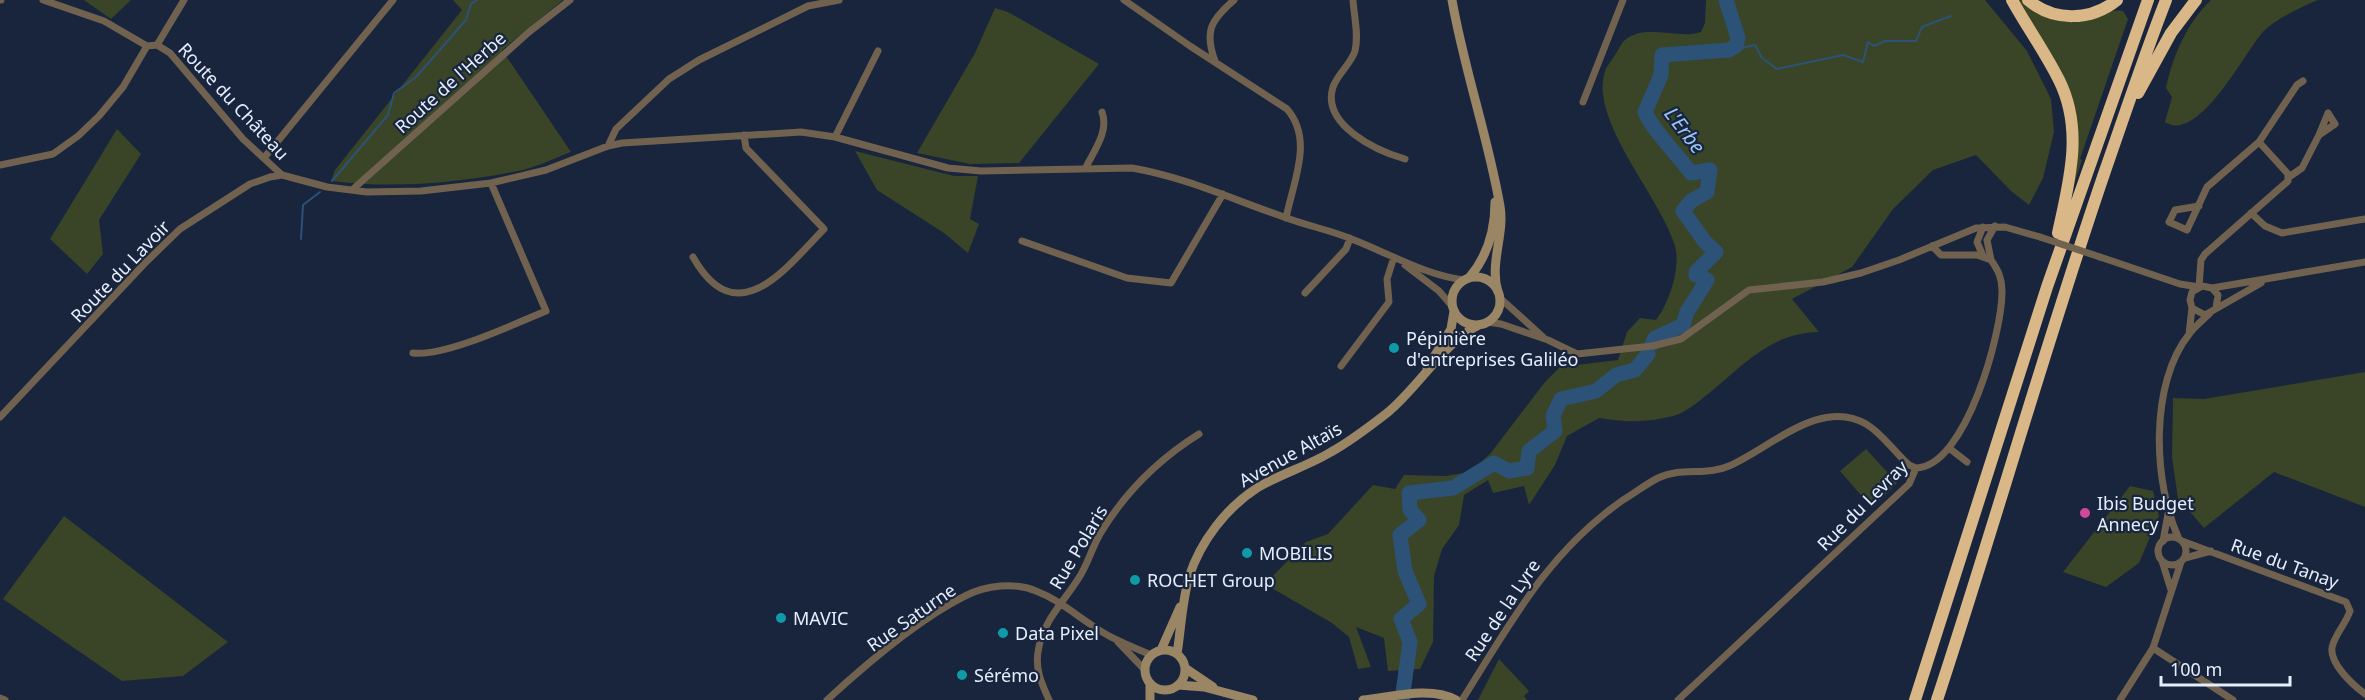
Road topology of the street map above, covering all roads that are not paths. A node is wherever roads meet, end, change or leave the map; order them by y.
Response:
1 (43, 0) edge
2 (184, 0) edge
3 (393, 0) edge
4 (570, 0) edge
5 (839, 0) edge
6 (1124, 0) edge
7 (1234, 0) edge
8 (1353, 0) edge
9 (1452, 0) edge
10 (1623, 0) edge
11 (2012, 0) edge
12 (2028, 0) edge
13 (2117, 0) edge
14 (2148, 0) edge
15 (2166, 0) edge
16 (2196, 0) edge
17 (157, 45) junction
18 (1210, 45) junction
19 (147, 46) junction
20 (1190, 46) junction
21 (878, 51) dead end
22 (1215, 61) junction
23 (2303, 81) dead end
24 (1583, 102) dead end
25 (1102, 112) dead end
26 (2122, 123) junction
27 (744, 135) junction
28 (2319, 135) dead end
29 (835, 137) junction
30 (2259, 142) junction
31 (608, 146) junction
32 (264, 158) junction
33 (1405, 159) dead end
34 (0, 165) edge
35 (1086, 167) junction
36 (282, 175) junction
37 (2289, 177) junction
38 (491, 183) junction
39 (1495, 188) junction
40 (352, 190) junction
41 (1223, 194) junction
42 (2199, 206) junction
43 (2252, 213) junction
44 (1286, 218) junction
45 (2365, 219) edge
46 (1995, 226) junction
47 (1983, 227) junction
48 (1350, 238) junction
49 (1022, 241) dead end
50 (1932, 246) junction
51 (1983, 256) junction
52 (693, 257) dead end
53 (1397, 259) junction
54 (1991, 260) junction
55 (2365, 262) edge
56 (2272, 278) junction
57 (1467, 279) junction
58 (2180, 284) junction
59 (2047, 287) junction
60 (2199, 287) junction
61 (2212, 288) junction
62 (1305, 293) dead end
63 (1499, 295) junction
64 (2190, 296) junction
65 (1453, 308) junction
66 (2192, 308) junction
67 (2216, 308) junction
68 (2210, 313) junction
69 (1483, 324) junction
70 (2189, 334) junction
71 (1548, 340) junction
72 (413, 353) dead end
73 (1341, 366) dead end
74 (1418, 383) junction
75 (0, 417) edge
76 (1199, 434) dead end
77 (1949, 448) junction
78 (1967, 462) dead end
79 (1916, 468) junction
80 (2169, 512) junction
81 (2180, 540) junction
82 (2163, 541) junction
83 (2211, 551) junction
84 (2162, 560) junction
85 (2183, 560) junction
86 (2171, 590) junction
87 (1183, 602) junction
88 (1061, 603) junction
89 (1117, 640) junction
90 (2153, 648) junction
91 (1161, 650) junction
92 (1177, 654) junction
93 (1151, 655) junction
94 (1185, 668) junction
95 (1145, 670) junction
96 (1150, 683) junction
97 (1178, 685) junction
98 (1168, 690) junction
99 (1220, 691) junction
100 (2365, 694) edge
101 (0, 698) edge
102 (5, 700) edge
103 (827, 700) edge
104 (1049, 700) edge
105 (1150, 700) edge
106 (1161, 700) edge
107 (1253, 700) edge
108 (1364, 700) edge
109 (1456, 700) edge
110 (1462, 700) edge
111 (1678, 700) edge
112 (1915, 700) edge
113 (1937, 700) edge
114 (2120, 700) edge
115 (2233, 700) edge

1 - 19 street
2 - 17 street
3 - 32 street
4 - 40 street, Route de l'Herbe
5 - 31 street
6 - 20 street
7 - 18 street
8 - 33 street
9 - 39 street
10 - 24 street
11 - 59 highway
12 - 13 highway
14 - 59 highway
15 - 26 highway
16 - 26 highway
17 - 19 street, Route du Château
17 - 32 street, Route du Château
18 - 20 street
18 - 22 street
19 - 34 street
20 - 22 street
21 - 29 street
22 - 44 street
23 - 30 street
25 - 35 street
26 - 113 highway
27 - 29 street
27 - 31 street
27 - 52 street
28 - 37 street
29 - 35 street
30 - 37 street
30 - 42 street
31 - 38 street
32 - 36 street, Route du Château
35 - 41 street
36 - 40 street
36 - 75 street, Route du Lavoir
37 - 43 street
38 - 40 street
38 - 72 street
39 - 57 street
39 - 63 street
41 - 44 street
41 - 49 street
42 - 42 street
43 - 45 street
43 - 60 street
44 - 48 street
46 - 47 street
46 - 54 street, Rue du Levray
46 - 58 street, bridge
47 - 50 street
47 - 51 street
48 - 53 street
48 - 62 street
50 - 51 street
50 - 71 street
51 - 54 street
53 - 57 street
53 - 65 street
53 - 73 street
54 - 77 street, Rue du Levray
55 - 56 street
56 - 61 street
56 - 67 street
57 - 63 street
57 - 65 street
58 - 60 street
58 - 64 street
59 - 112 highway
60 - 61 street
60 - 64 street
61 - 67 street
63 - 69 street
63 - 71 street
64 - 66 street
65 - 69 street
65 - 74 street, Avenue Altaïs
66 - 68 street
66 - 70 street
67 - 68 street
68 - 70 street
69 - 71 street
69 - 74 street, Avenue Altaïs
70 - 80 street
74 - 87 street, Avenue Altaïs
76 - 88 street, Rue Polaris
77 - 78 street
77 - 79 street, Rue du Levray
79 - 110 street, Rue de la Lyre
79 - 111 street, Rue du Levray
80 - 81 street
80 - 82 street
81 - 82 street
81 - 83 street, Rue du Tanay
81 - 85 street
82 - 84 street
83 - 85 street, Rue du Tanay
83 - 100 street, Rue du Tanay
84 - 85 street
84 - 86 street
85 - 86 street
86 - 90 street
87 - 91 street, Avenue Altaïs
87 - 92 street, Avenue Altaïs
88 - 89 street, Rue Saturne
88 - 103 street, Rue Saturne
88 - 104 street, Rue Polaris
89 - 93 street, Rue Saturne
89 - 95 street, Rue Saturne
90 - 114 street
90 - 115 street
91 - 92 street
91 - 93 street
92 - 94 street
93 - 95 street
94 - 97 street
94 - 99 street
95 - 96 street
96 - 98 street
96 - 105 street
97 - 98 street
97 - 99 street
98 - 106 street
99 - 107 street
101 - 102 street
108 - 109 street

